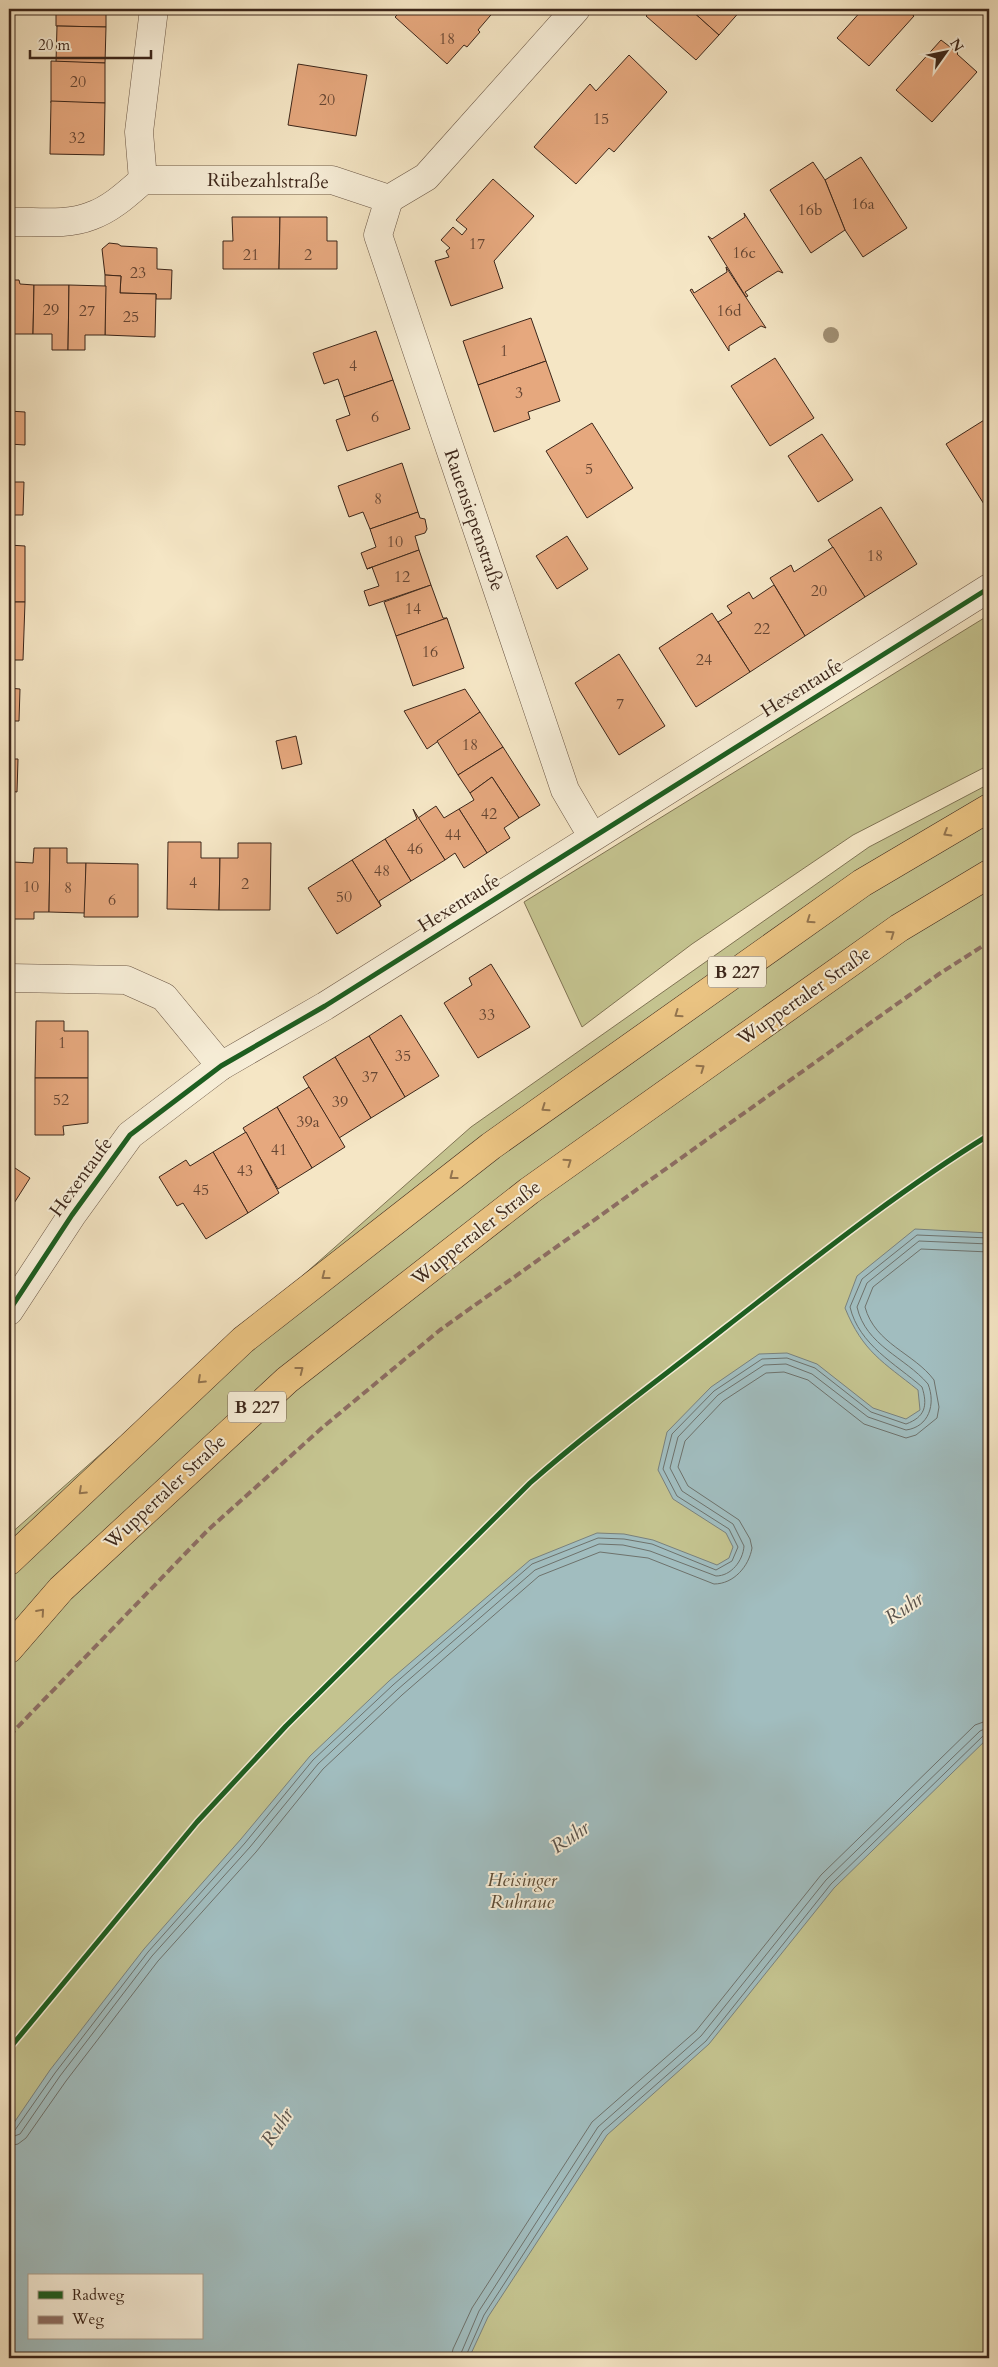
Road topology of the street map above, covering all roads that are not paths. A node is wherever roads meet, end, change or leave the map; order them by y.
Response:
1 (154, 9) edge
2 (576, 9) edge
3 (142, 180) junction
4 (389, 199) junction
5 (9, 222) edge
6 (989, 588) edge
7 (989, 808) edge
8 (592, 836) junction
9 (989, 874) edge
10 (9, 978) edge
11 (221, 1066) junction
12 (9, 1311) edge
13 (9, 1561) edge
14 (9, 1649) edge

1 - 3 street
2 - 4 street
3 - 4 street, Rübezahlstraße
3 - 5 street
4 - 8 street, Rauensiepenstraße
6 - 8 street, Hexentaufe
7 -> 13 main road, B 227
8 - 11 street, Hexentaufe
14 -> 9 main road, Wuppertaler Straße / B 227
10 - 11 street
11 - 12 street, Hexentaufe

